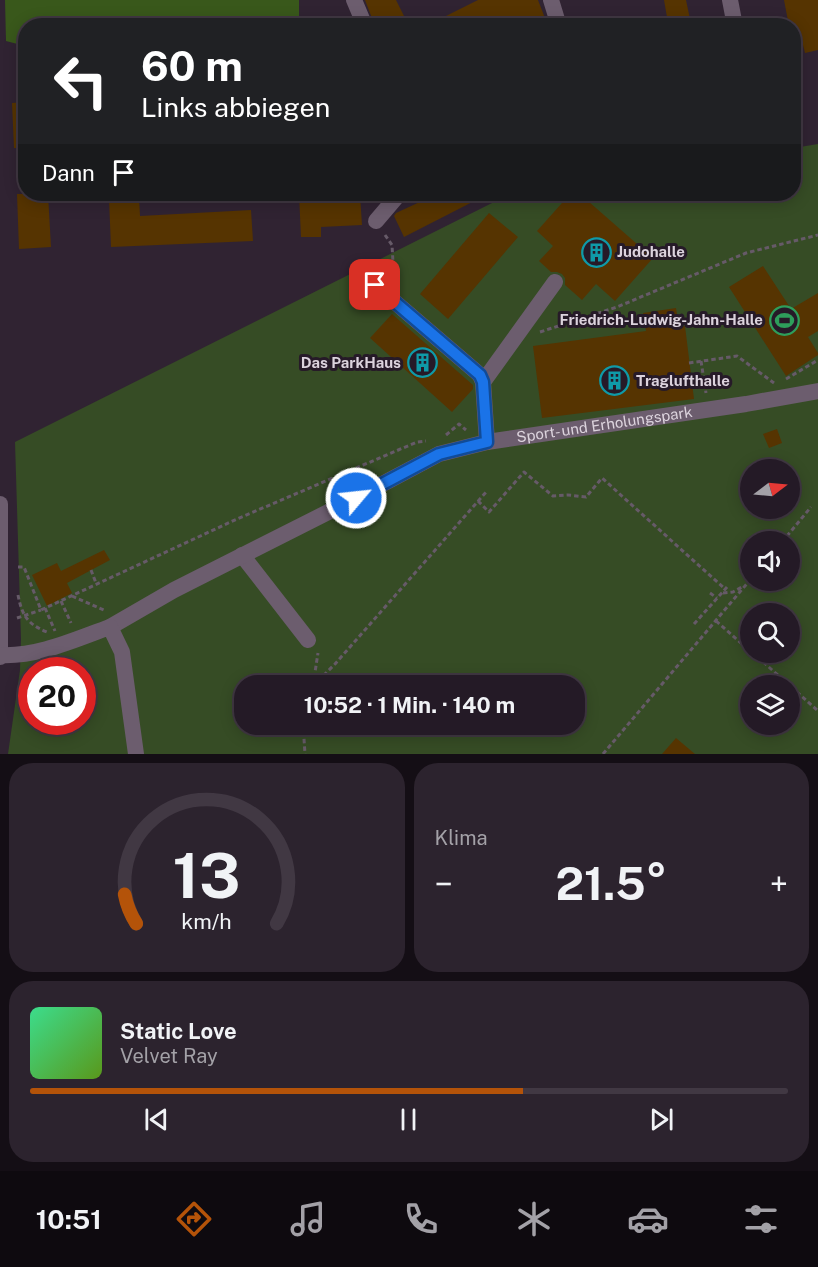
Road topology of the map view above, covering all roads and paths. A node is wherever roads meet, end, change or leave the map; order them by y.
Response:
1 (354, 0) edge
2 (551, 0) edge
3 (730, 0) edge
4 (362, 18) edge
5 (557, 18) edge
6 (733, 18) edge
7 (393, 201) edge
8 (376, 221) joint
9 (818, 235) edge
10 (555, 282) dead end
11 (375, 285) dead end
12 (392, 299) junction
13 (513, 340) junction
14 (818, 360) edge
15 (701, 361) junction
16 (689, 363) dead end
17 (483, 382) junction
18 (818, 391) edge
19 (709, 410) junction
20 (439, 440) dead end
21 (428, 441) dead end
22 (484, 442) junction
23 (487, 491) dead end
24 (478, 501) junction
25 (0, 504) edge
26 (811, 507) dead end
27 (791, 531) edge
28 (242, 555) junction
29 (18, 567) dead end
30 (91, 570) dead end
31 (96, 583) junction
32 (740, 588) edge
33 (741, 591) edge
34 (710, 593) dead end
35 (721, 593) junction
36 (18, 594) dead end
37 (72, 596) junction
38 (717, 598) junction
39 (61, 601) junction
40 (90, 604) dead end
41 (43, 609) junction
42 (24, 615) junction
43 (17, 618) dead end
44 (716, 621) junction
45 (694, 624) dead end
46 (110, 627) junction
47 (79, 638) junction
48 (308, 640) joint
49 (740, 642) edge
50 (0, 656) edge
51 (763, 663) edge
52 (315, 675) edge
53 (324, 675) edge
54 (818, 711) edge
55 (304, 735) edge
56 (136, 754) edge
57 (305, 754) edge
58 (603, 754) edge

1 - 4 street
2 - 5 street
3 - 6 street
7 - 8 street
8 - 12 path
9 - 13 path
10 - 13 street
11 - 12 street
12 - 17 street
13 - 17 street
14 - 15 path
15 - 16 path
15 - 19 path
17 - 22 street
18 - 19 street, Sport- und Erholungspark
19 - 22 street, Sport- und Erholungspark
20 - 22 path
21 - 31 path
22 - 28 street, Sport- und Erholungspark
23 - 24 path
24 - 35 path
24 - 53 path
25 - 50 street
26 - 27 path
28 - 46 street, Sport- und Erholungspark
28 - 48 street
29 - 41 path
30 - 31 path
31 - 37 path
32 - 35 path
33 - 44 path
34 - 38 path
35 - 38 path
36 - 42 path
37 - 39 path
37 - 40 path
38 - 45 path
39 - 41 path
39 - 47 path
41 - 42 path
41 - 42 path
42 - 43 path
44 - 49 path
44 - 58 path
46 - 47 street, Sport- und Erholungspark
46 - 56 street
47 - 50 street, Sport- und Erholungspark
48 - 52 path
51 - 54 path
55 - 57 path

